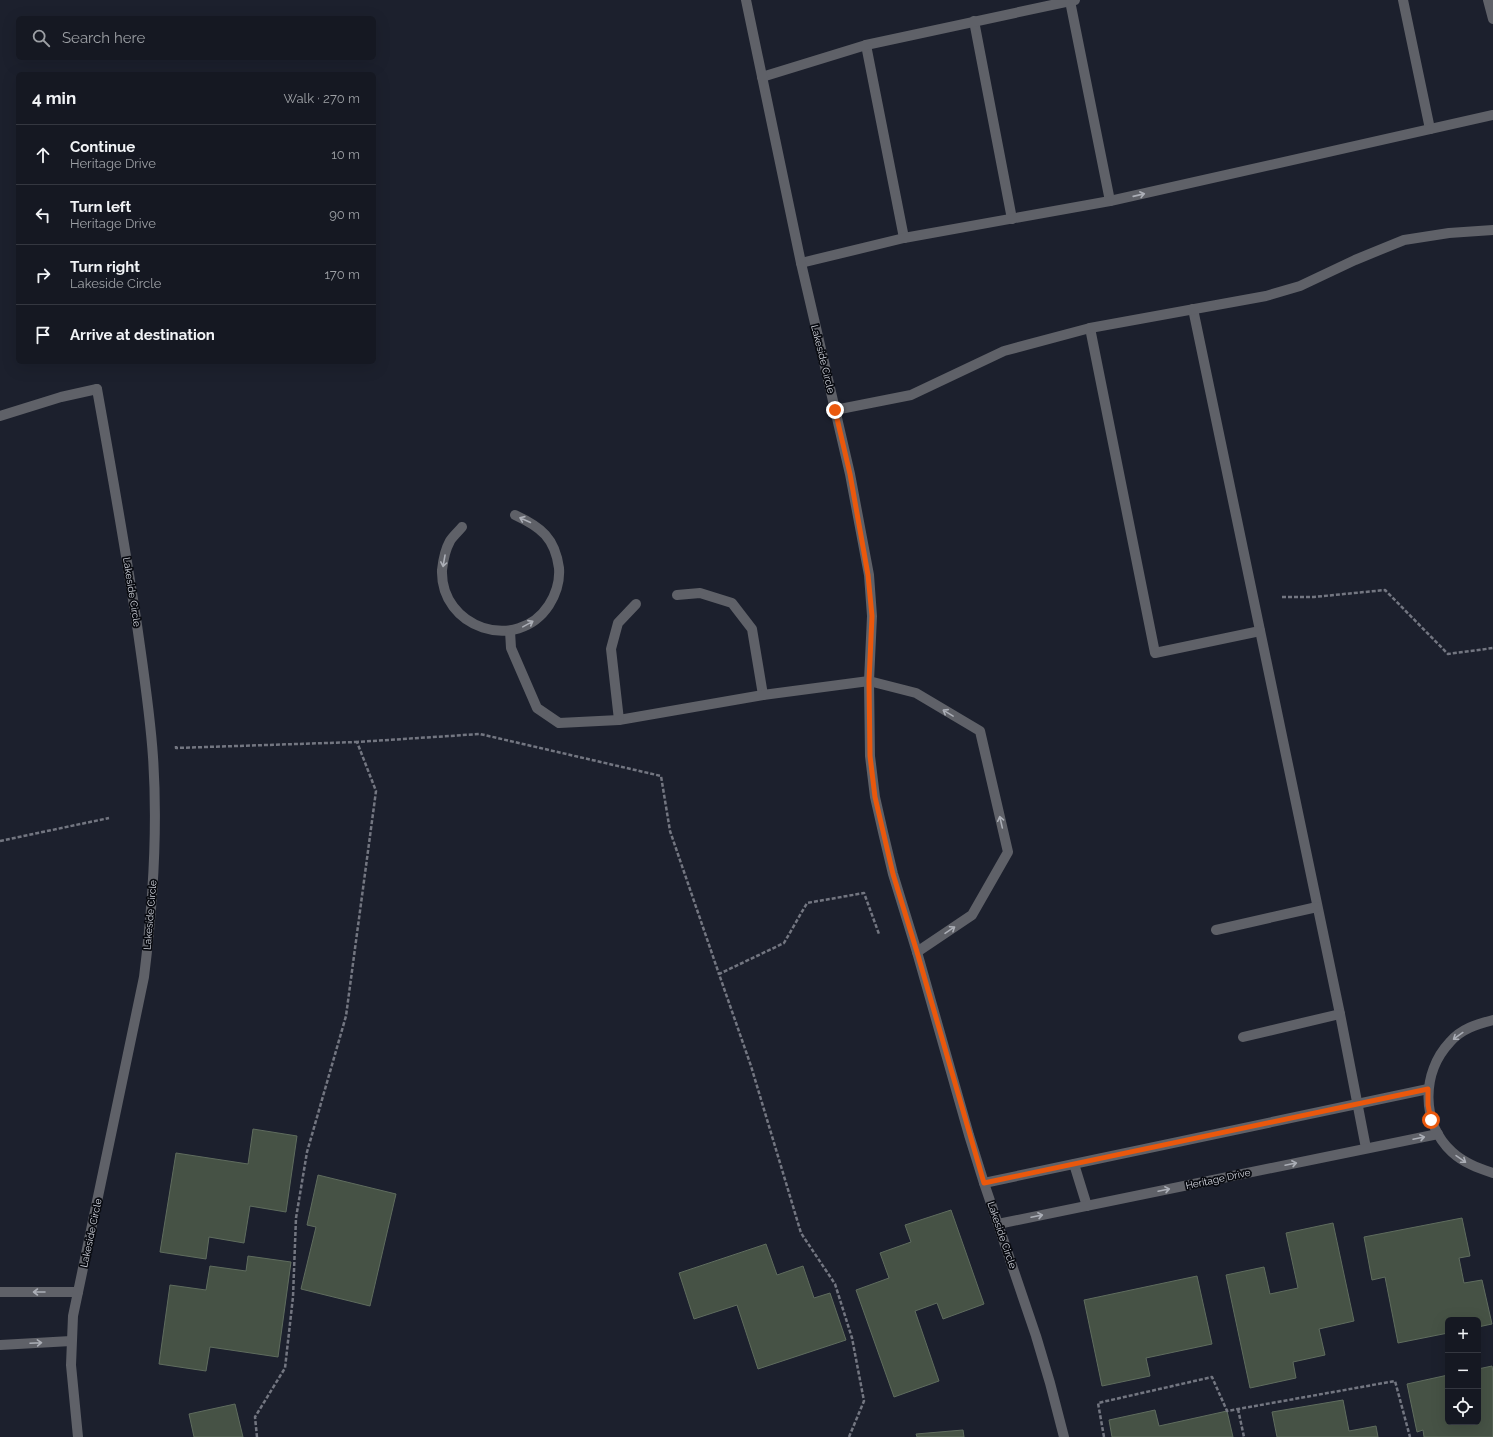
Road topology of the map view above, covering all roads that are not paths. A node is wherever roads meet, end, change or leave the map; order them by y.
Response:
1 (746, 0) edge
2 (1072, 0) edge
3 (1403, 0) edge
4 (1488, 0) edge
5 (1493, 19) edge
6 (974, 21) junction
7 (866, 46) junction
8 (762, 76) junction
9 (1493, 115) edge
10 (1430, 129) junction
11 (1110, 201) junction
12 (1012, 219) junction
13 (1493, 230) edge
14 (904, 238) junction
15 (801, 263) junction
16 (1193, 309) junction
17 (1090, 328) junction
18 (835, 410) junction
19 (0, 416) edge
20 (515, 515) dead end
21 (462, 527) dead end
22 (677, 595) dead end
23 (636, 604) dead end
24 (510, 631) junction
25 (1260, 631) junction
26 (869, 681) junction
27 (763, 695) junction
28 (619, 720) junction
29 (1317, 907) junction
30 (1216, 930) dead end
31 (917, 952) junction
32 (1340, 1014) junction
33 (1493, 1020) edge
34 (1243, 1037) dead end
35 (1428, 1089) junction
36 (1358, 1104) junction
37 (1438, 1134) junction
38 (1366, 1148) junction
39 (1074, 1164) junction
40 (1493, 1173) edge
41 (984, 1183) junction
42 (1087, 1206) junction
43 (998, 1224) junction
44 (0, 1292) edge
45 (78, 1292) junction
46 (71, 1341) junction
47 (0, 1345) edge
48 (78, 1437) edge
49 (1064, 1437) edge

1 - 8 street, Lakeside Circle
2 - 6 street
2 - 11 street
3 - 10 street
4 - 5 street
6 - 7 street
6 - 12 street
7 - 8 street
7 - 14 street
8 - 15 street, Lakeside Circle
9 - 10 street
11 -> 10 street
11 - 12 street
12 - 14 street
13 - 16 street
14 - 15 street
15 - 18 street, Lakeside Circle
16 - 17 street
16 - 25 street
17 - 18 street
17 - 25 street
18 - 26 street, Lakeside Circle
19 - 45 street, Lakeside Circle
24 -> 20 street
21 -> 24 street
22 - 27 street
23 - 28 street
24 - 28 street
25 - 29 street
26 - 27 street
26 - 31 street, Lakeside Circle
31 -> 26 street
27 - 28 street
29 - 30 street
29 - 32 street
31 - 41 street, Lakeside Circle
32 - 34 street
32 - 36 street
33 -> 35 street
35 - 36 street
35 - 37 street
36 - 38 street
36 - 39 street
38 -> 37 street, Heritage Drive
37 -> 40 street
42 -> 38 street, Heritage Drive
39 - 41 street
39 - 42 street
41 - 43 street, Lakeside Circle
43 -> 42 street, Heritage Drive
43 - 49 street, Lakeside Circle
45 -> 44 street
45 - 46 street, Lakeside Circle
47 -> 46 street
46 - 48 street, Lakeside Circle

